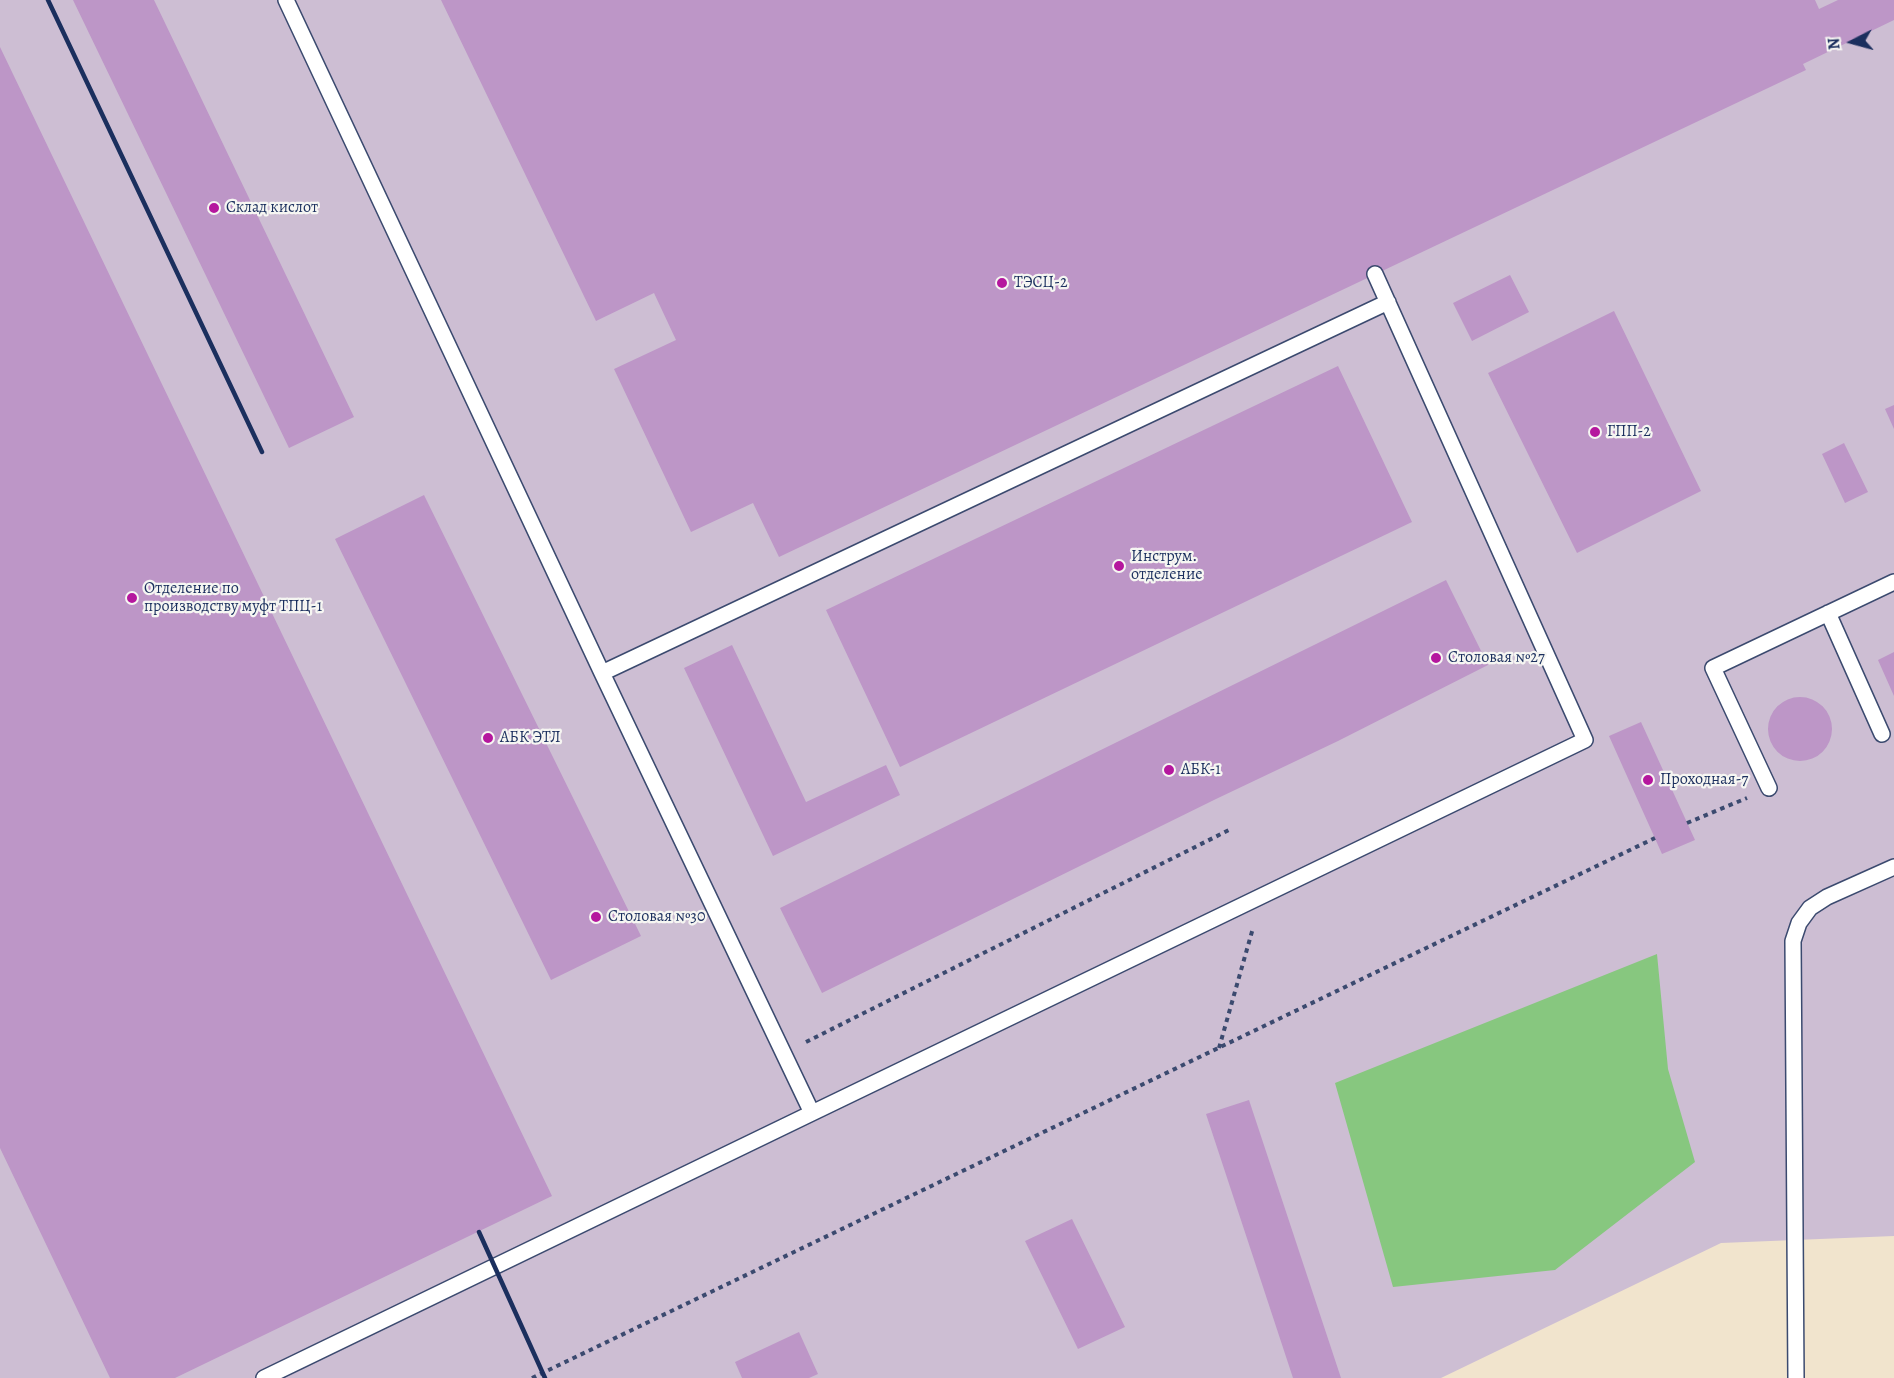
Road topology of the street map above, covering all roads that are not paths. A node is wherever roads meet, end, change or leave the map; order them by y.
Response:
1 (286, 0) edge
2 (1375, 274) dead end
3 (1388, 302) junction
4 (1894, 582) edge
5 (1828, 613) junction
6 (602, 673) junction
7 (1882, 734) dead end
8 (1769, 788) road end
9 (1894, 867) edge
10 (812, 1113) junction
11 (264, 1378) edge
12 (1796, 1378) edge

1 - 6 lane
2 - 3 lane
3 - 6 lane
3 - 10 lane
4 - 5 lane
5 - 7 lane
5 - 8 lane
6 - 10 lane
9 - 12 lane
10 - 11 lane

